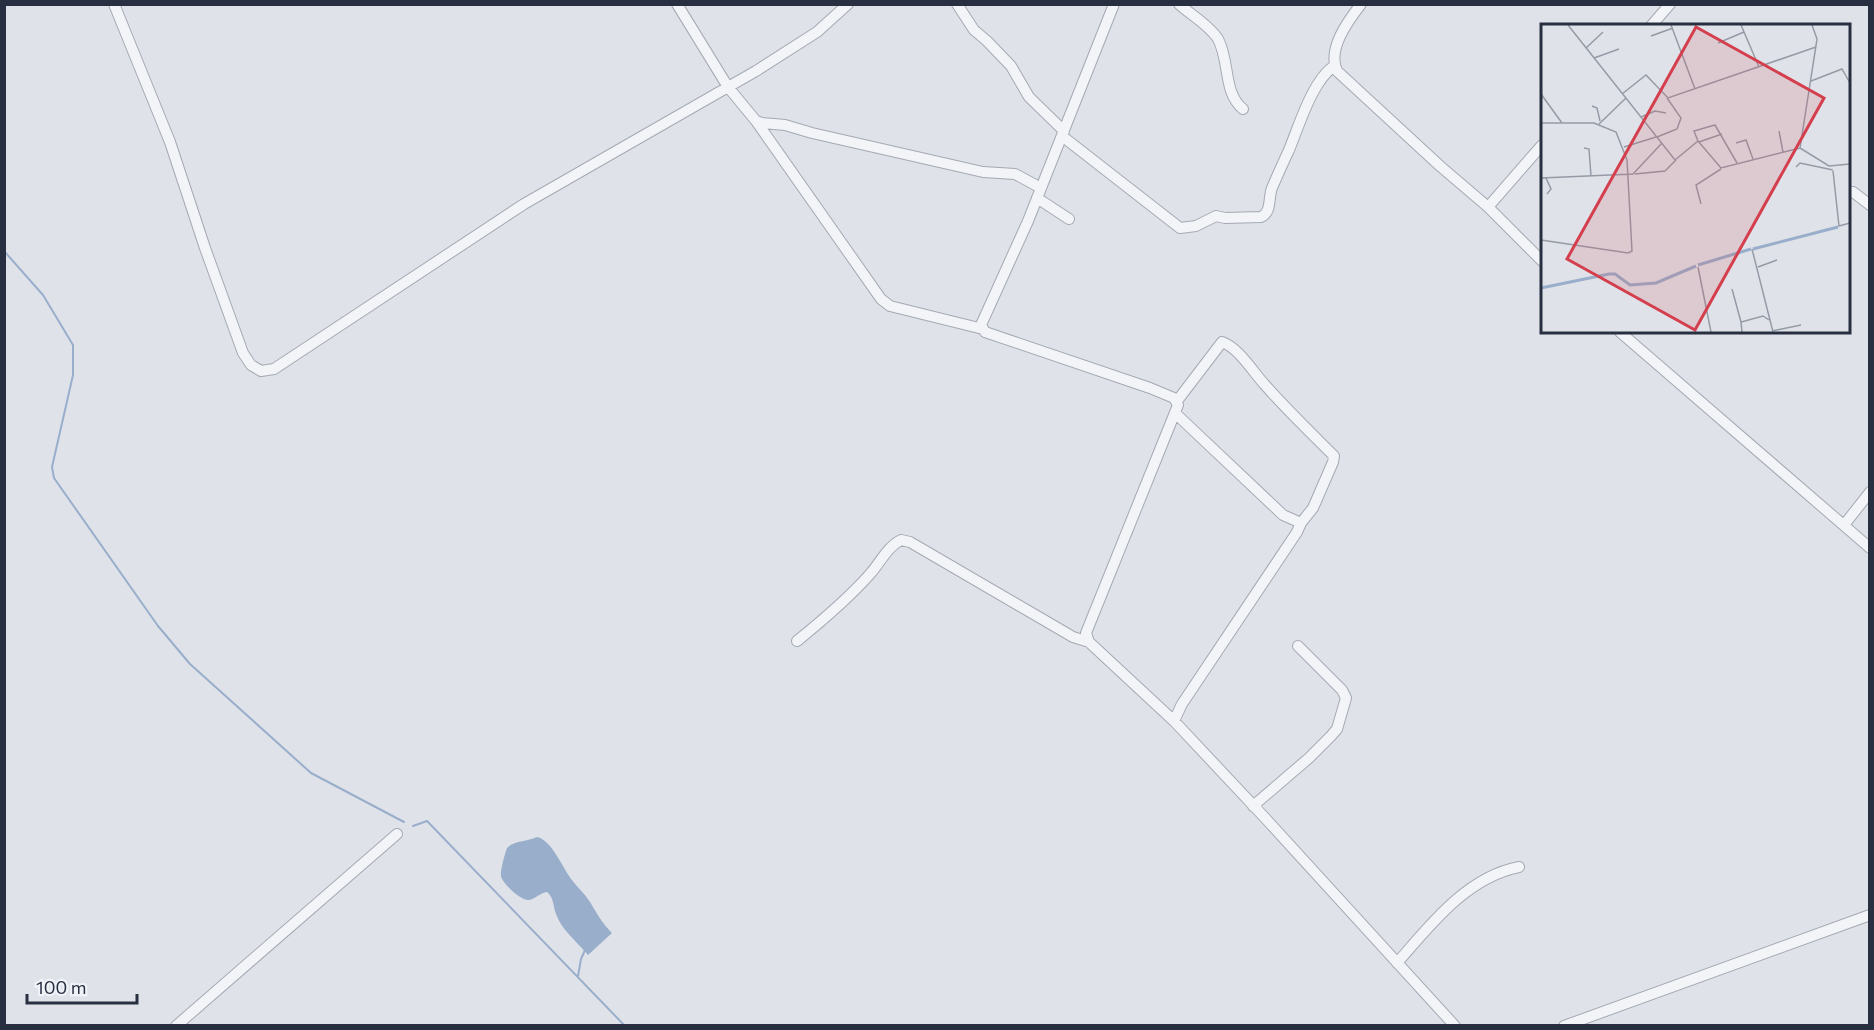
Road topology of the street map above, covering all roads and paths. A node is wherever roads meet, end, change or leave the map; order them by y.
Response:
1 (114, 4) edge
2 (677, 4) edge
3 (848, 4) edge
4 (957, 4) edge
5 (1114, 4) edge
6 (1179, 4) edge
7 (1361, 4) edge
8 (1670, 4) edge
9 (1654, 24) edge
10 (1334, 66) junction
11 (728, 87) junction
12 (1244, 109) dead end
13 (756, 121) junction
14 (1063, 133) junction
15 (1541, 146) edge
16 (1853, 192) dead end
17 (1039, 194) junction
18 (1869, 205) edge
19 (1488, 207) junction
20 (1068, 219) dead end
21 (1541, 260) edge
22 (983, 329) junction
23 (1621, 333) edge
24 (1177, 401) junction
25 (1175, 413) junction
26 (1869, 492) edge
27 (1301, 523) junction
28 (1844, 525) junction
29 (1869, 548) edge
30 (797, 641) dead end
31 (1089, 642) junction
32 (1298, 646) dead end
33 (1174, 722) junction
34 (1253, 806) junction
35 (397, 834) dead end
36 (1519, 867) dead end
37 (1869, 915) edge
38 (1397, 963) junction
39 (176, 1026) edge
40 (1455, 1026) edge
41 (1564, 1026) edge

1 - 11 street
2 - 11 street
3 - 11 street
4 - 14 street
5 - 14 street
6 - 12 street
7 - 10 street
8 - 9 street
10 - 14 street
10 - 19 street
11 - 13 street
13 - 17 street
13 - 22 street
14 - 17 street
15 - 19 street
16 - 18 street
17 - 20 street
17 - 22 street
19 - 21 street
22 - 24 street
23 - 28 street
24 - 25 street
24 - 27 street
25 - 27 street
25 - 31 street
26 - 28 street
27 - 33 street
28 - 29 street
30 - 31 street
31 - 33 street
32 - 34 street
33 - 34 street
34 - 38 street
35 - 39 street
36 - 38 street
37 - 41 street
38 - 40 street

